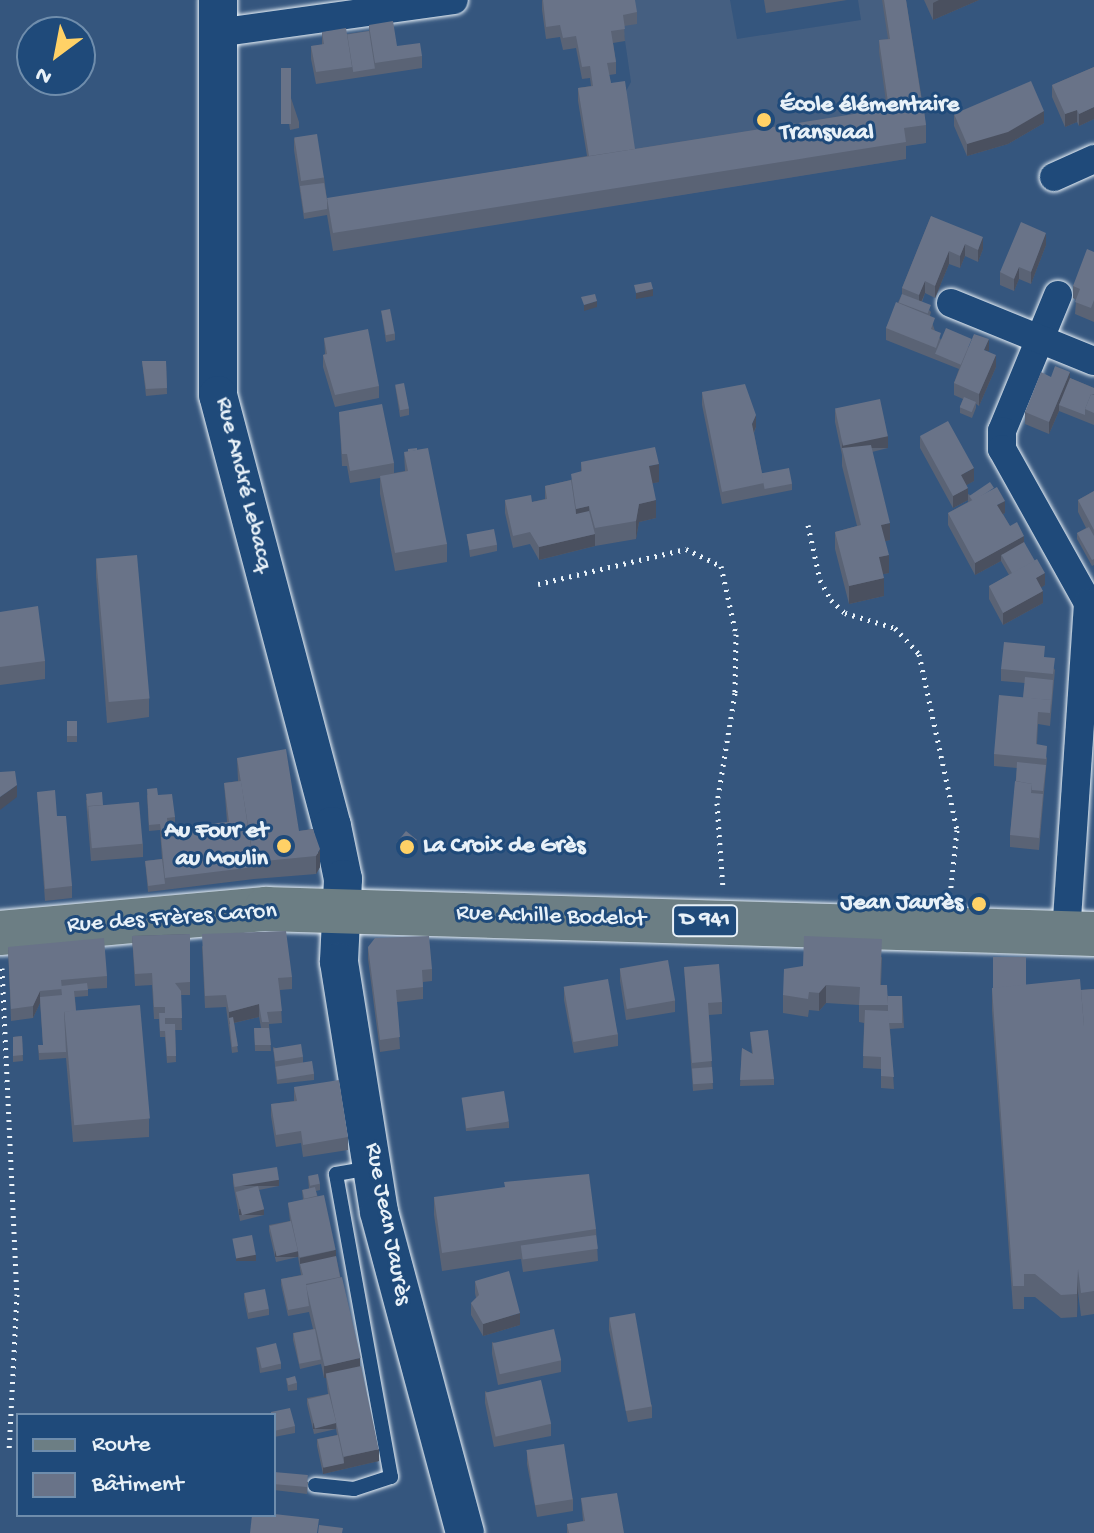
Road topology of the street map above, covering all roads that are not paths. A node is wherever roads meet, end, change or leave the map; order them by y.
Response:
1 (454, 0) edge
2 (217, 16) edge
3 (1094, 159) edge
4 (1054, 177) dead end
5 (1058, 295) dead end
6 (951, 303) dead end
7 (1041, 339) junction
8 (1094, 361) edge
9 (1091, 601) edge
10 (344, 910) junction
11 (0, 933) edge
12 (1080, 933) edge
13 (375, 1167) junction
14 (315, 1485) dead end
15 (465, 1533) edge

1 - 2 street
2 - 10 main road, Rue André Lebacq
3 - 4 street
5 - 7 street
6 - 7 street
7 - 8 street
7 - 9 street
9 - 12 street
10 - 11 main road, Rue des Frères Caron / D 941
10 - 12 main road, Rue Achille Bodelot / D 941
10 - 13 main road, Rue Jean Jaurès
13 - 14 lane
13 - 15 main road, Rue Jean Jaurès

